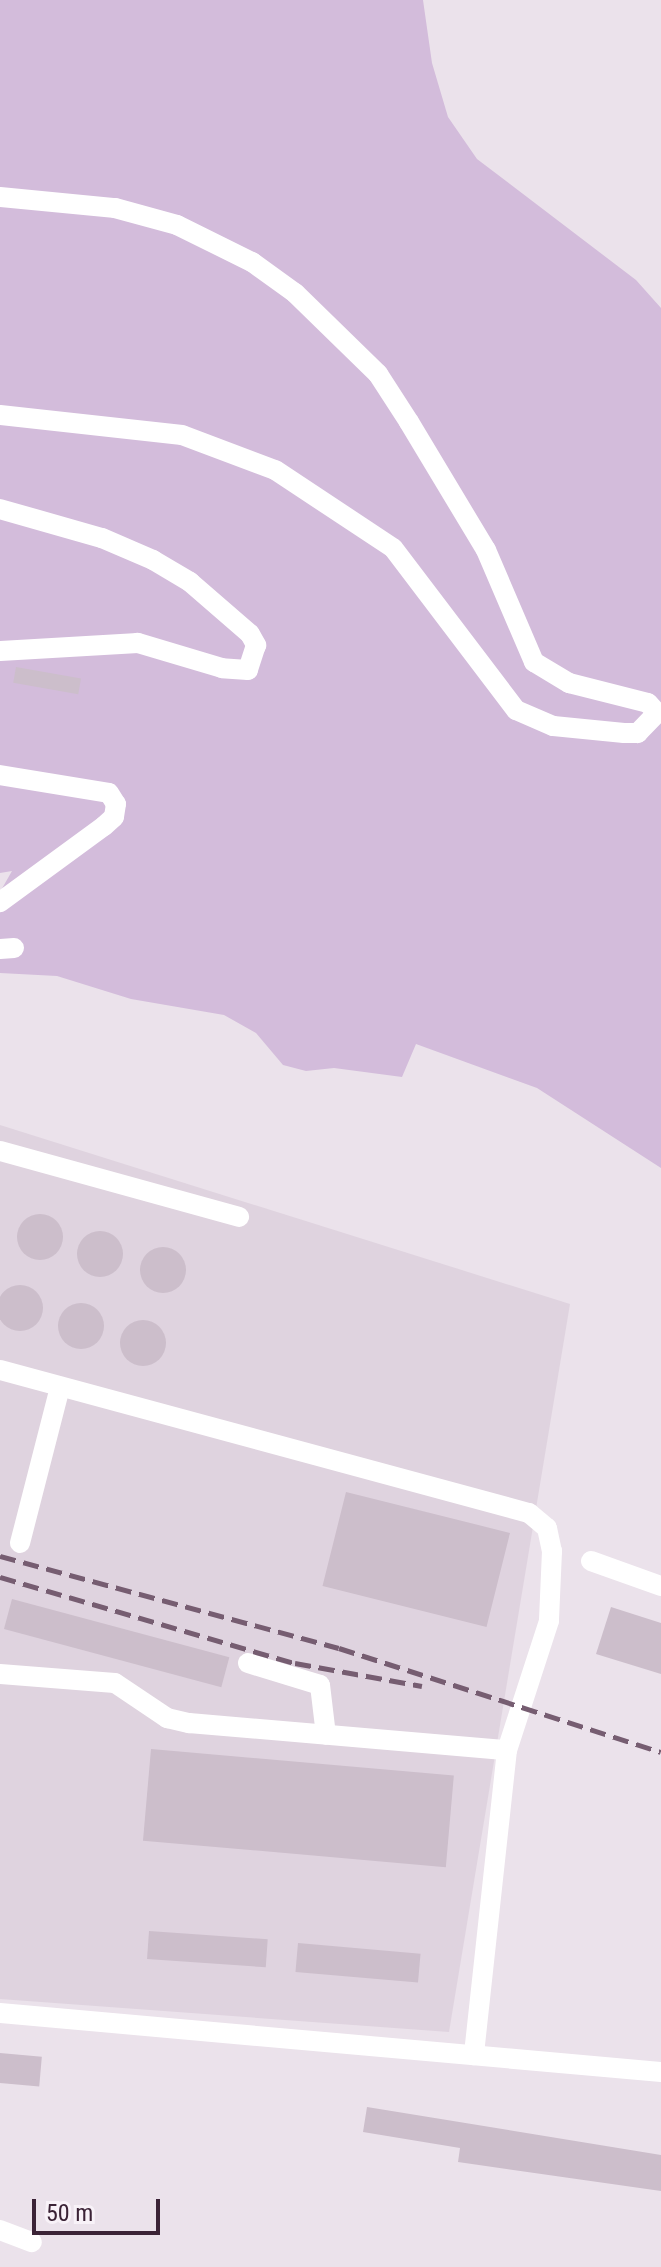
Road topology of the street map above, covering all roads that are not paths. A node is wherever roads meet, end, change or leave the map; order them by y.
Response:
1 (0, 197) edge
2 (0, 415) edge
3 (0, 509) edge
4 (0, 651) edge
5 (0, 775) edge
6 (0, 902) edge
7 (0, 1151) edge
8 (239, 1217) dead end
9 (0, 1370) edge
10 (60, 1387) junction
11 (20, 1543) dead end
12 (591, 1561) dead end
13 (661, 1586) edge
14 (248, 1663) dead end
15 (0, 1674) edge
16 (326, 1735) junction
17 (507, 1750) junction
18 (0, 2013) edge
19 (474, 2055) junction
20 (661, 2072) edge
21 (0, 2230) edge
22 (32, 2242) dead end

1 - 2 street
3 - 4 street
5 - 6 street
7 - 8 street
9 - 10 street
10 - 11 street
10 - 17 street
12 - 13 street
14 - 16 street
15 - 16 street
16 - 17 street
17 - 19 street
18 - 19 street
19 - 20 street
21 - 22 street

